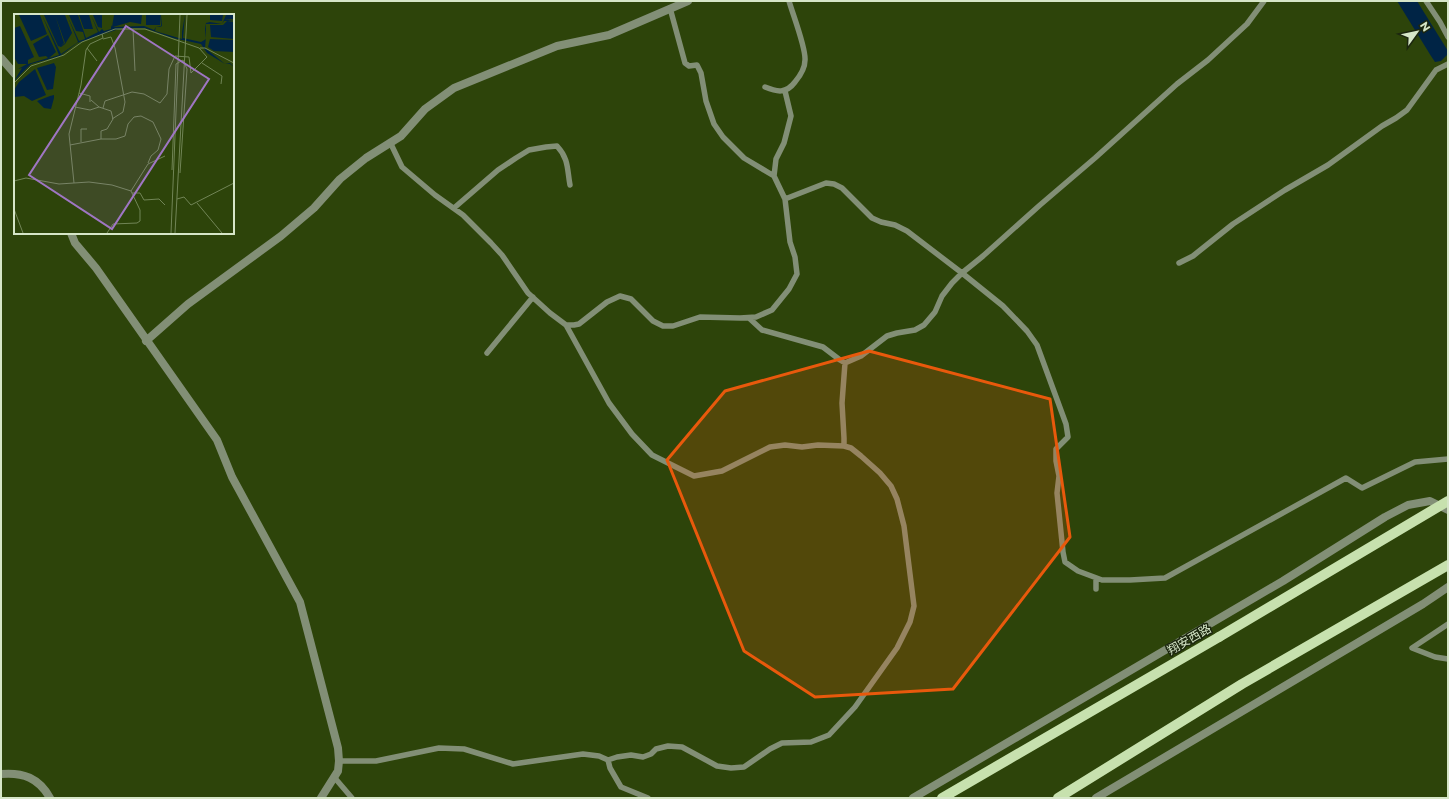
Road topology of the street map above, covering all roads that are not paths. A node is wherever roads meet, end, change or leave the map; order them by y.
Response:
1 (688, 1) edge
2 (789, 1) edge
3 (1264, 1) edge
4 (1426, 1) edge
5 (670, 8) junction
6 (1448, 37) edge
7 (1, 58) edge
8 (1448, 64) edge
9 (14, 73) edge
10 (765, 87) dead end
11 (785, 91) junction
12 (390, 142) junction
13 (774, 176) junction
14 (570, 185) dead end
15 (785, 199) junction
16 (454, 208) junction
17 (71, 234) edge
18 (1179, 263) dead end
19 (962, 273) junction
20 (533, 297) junction
21 (749, 318) junction
22 (566, 325) junction
23 (146, 341) junction
24 (487, 353) dead end
25 (845, 362) junction
26 (844, 446) junction
27 (1448, 460) edge
28 (1448, 501) edge
29 (1448, 510) edge
30 (1448, 565) edge
31 (1096, 578) junction
32 (1448, 587) edge
33 (1096, 589) dead end
34 (1448, 624) edge
35 (1448, 659) edge
36 (608, 760) junction
37 (339, 761) junction
38 (1, 774) edge
39 (334, 778) junction
40 (50, 798) edge
41 (321, 798) edge
42 (352, 798) edge
43 (648, 798) edge
44 (913, 798) edge
45 (942, 798) edge
46 (1058, 798) edge
47 (1096, 798) edge

1 - 5 street
2 - 11 lane
3 - 19 lane
4 - 6 lane
5 - 12 street
5 - 13 lane
7 - 9 street
8 - 18 lane
10 - 11 lane
11 - 13 lane
12 - 16 lane
12 - 23 street
13 - 15 lane
14 - 16 lane
15 - 19 lane
15 - 21 lane
16 - 20 lane
17 - 23 street
19 - 25 lane
19 - 31 lane
20 - 22 lane
20 - 24 lane
21 - 22 lane
21 - 25 lane
22 - 26 lane
23 - 37 street
25 - 26 lane
26 - 36 lane
27 - 31 lane
28 - 45 main road, 翔安西路, bridge
29 - 44 street
30 - 46 main road
31 - 33 lane
32 - 47 street
34 - 35 lane
36 - 37 lane
36 - 43 lane
37 - 39 street
38 - 40 street
39 - 41 street
39 - 42 lane

